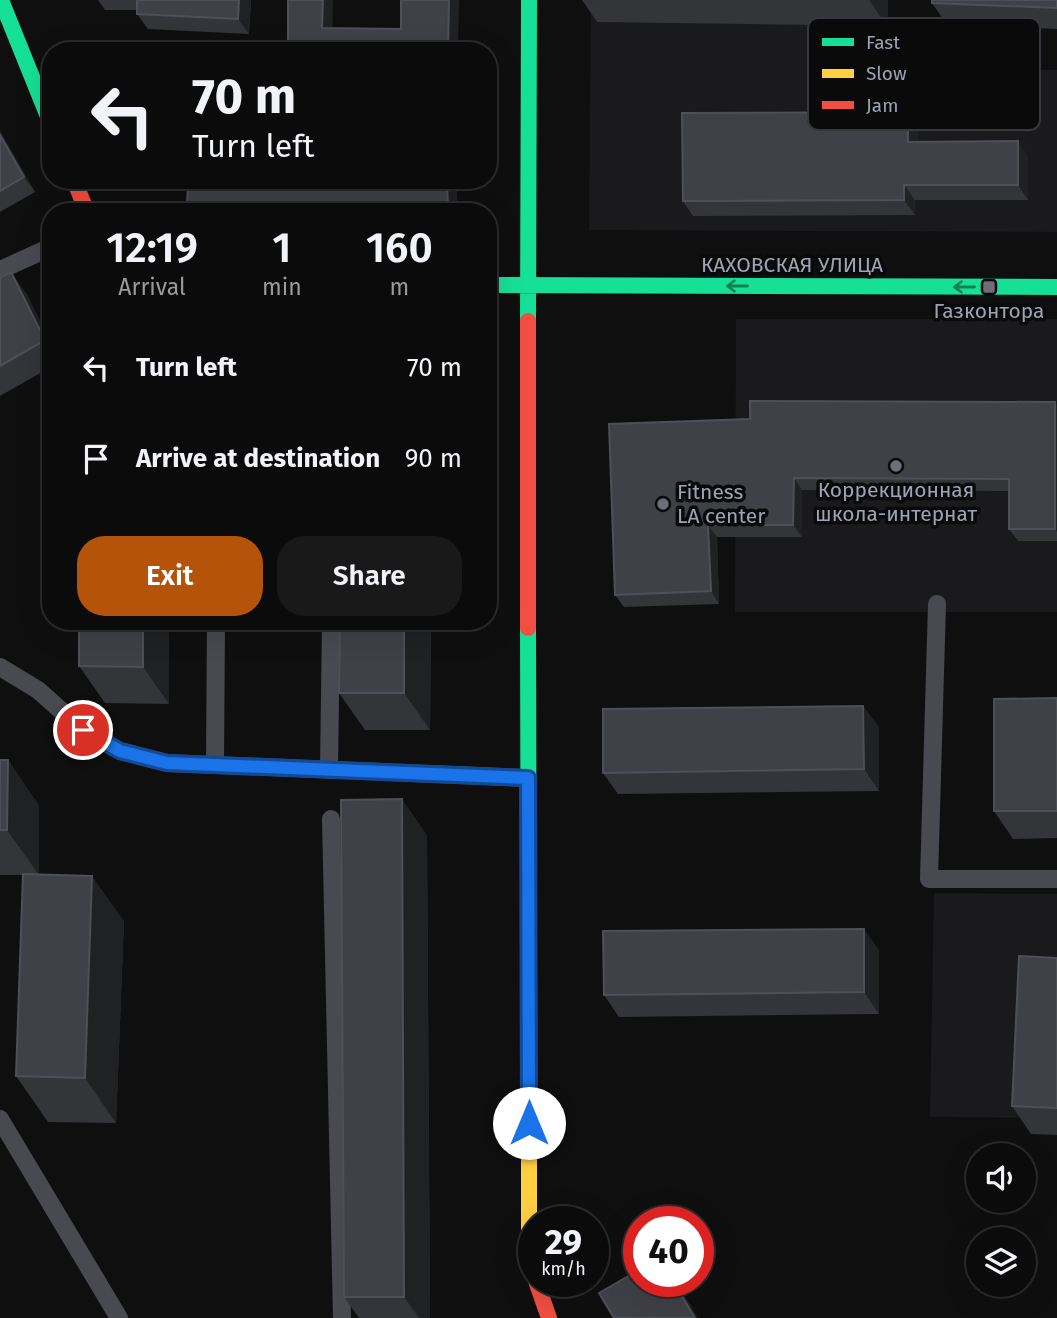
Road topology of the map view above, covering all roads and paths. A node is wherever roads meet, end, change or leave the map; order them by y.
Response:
1 (1, 0) edge
2 (529, 0) edge
3 (42, 103) edge
4 (42, 251) edge
5 (0, 270) edge
6 (527, 284) junction
7 (497, 285) edge
8 (1057, 288) edge
9 (937, 604) dead end
10 (216, 630) edge
11 (331, 630) edge
12 (0, 667) edge
13 (215, 765) junction
14 (329, 770) junction
15 (528, 778) junction
16 (331, 819) dead end
17 (1057, 879) edge
18 (0, 1119) edge
19 (529, 1206) edge
20 (541, 1297) edge
21 (119, 1318) edge
22 (342, 1318) edge
23 (548, 1318) edge

1 - 3 street
2 - 6 street
4 - 5 lane
6 - 7 street, КАХОВСКАЯ УЛИЦА
8 -> 6 street, КАХОВСКАЯ УЛИЦА
6 - 15 street
9 - 17 lane
10 - 13 lane
11 - 14 lane
12 - 13 lane
13 - 14 lane
14 - 15 lane
15 - 19 street
16 - 22 lane
18 - 21 lane
20 - 23 street

